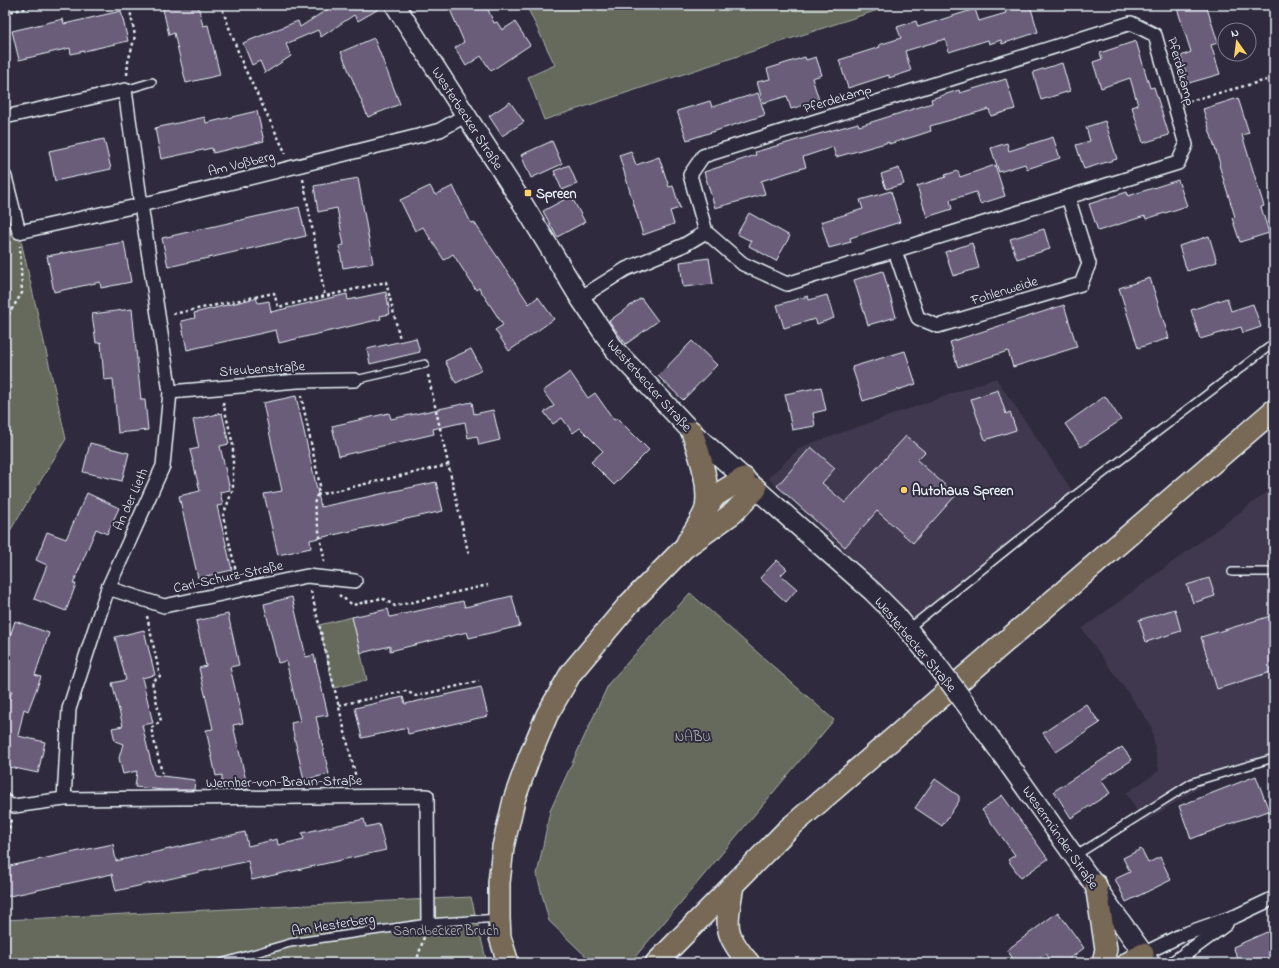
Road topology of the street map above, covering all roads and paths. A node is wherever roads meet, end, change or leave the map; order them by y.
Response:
1 (41, 5) edge
2 (129, 5) edge
3 (219, 5) edge
4 (395, 5) edge
5 (5, 13) edge
6 (1274, 78) edge
7 (152, 82) dead end
8 (126, 90) junction
9 (1175, 104) junction
10 (466, 115) junction
11 (5, 116) edge
12 (297, 166) junction
13 (5, 177) edge
14 (1068, 197) junction
15 (141, 205) junction
16 (19, 232) junction
17 (706, 232) junction
18 (895, 251) junction
19 (325, 297) junction
20 (580, 298) junction
21 (158, 317) junction
22 (5, 320) edge
23 (400, 339) dead end
24 (1274, 344) edge
25 (425, 364) joint
26 (355, 380) joint
27 (298, 381) junction
28 (220, 388) junction
29 (170, 392) junction
30 (1274, 410) edge
31 (692, 432) junction
32 (448, 465) junction
33 (750, 484) junction
34 (317, 496) junction
35 (706, 509) junction
36 (684, 548) junction
37 (469, 556) dead end
38 (1232, 572) dead end
39 (1274, 572) edge
40 (307, 576) junction
41 (322, 579) junction
42 (355, 581) dead end
43 (488, 585) dead end
44 (108, 588) junction
45 (240, 590) junction
46 (143, 599) junction
47 (908, 629) junction
48 (479, 681) dead end
49 (339, 706) junction
50 (971, 711) joint
51 (1274, 758) edge
52 (162, 773) dead end
53 (360, 796) junction
54 (64, 799) junction
55 (10, 802) edge
56 (5, 839) edge
57 (1074, 856) junction
58 (733, 885) junction
59 (1096, 886) junction
60 (1274, 898) edge
61 (1236, 916) junction
62 (498, 918) junction
63 (428, 923) junction
64 (1140, 960) edge
65 (508, 961) edge
66 (221, 963) edge
67 (416, 963) edge
68 (656, 963) edge
69 (749, 963) edge
70 (1103, 963) edge
71 (1173, 963) edge

1 - 5 path
2 - 8 path
3 - 12 path
4 - 10 street, Westerbecker Straße
6 - 9 path
7 - 8 lane
8 - 11 street
8 - 15 street, An der Lieth
9 - 14 street, Pferdekamp
9 - 17 street, Pferdekamp
10 - 12 street, Am Voßberg
10 - 20 street, Westerbecker Straße
12 - 15 street, Am Voßberg
12 - 19 path
13 - 16 street
14 - 18 street, Pferdekamp
14 - 18 street, Fohlenweide
15 - 16 street, Am Voßberg
15 - 21 street, An der Lieth
16 - 22 path
17 - 18 street, Pferdekamp
17 - 20 street
19 - 21 path
19 - 23 path
20 - 31 street, Westerbecker Straße
21 - 29 street, An der Lieth
24 - 47 lane
25 - 26 lane
25 - 32 path
26 - 27 street, Steubenstraße
27 - 28 street, Steubenstraße
27 - 34 path
28 - 29 street, Steubenstraße
28 - 45 path
29 - 44 street, An der Lieth
30 - 58 main road
31 - 33 street, Westerbecker Straße
31 - 35 main road
32 - 34 path
32 - 37 path
33 - 35 main road
33 - 36 main road
33 - 47 street, Westerbecker Straße
34 - 41 path
35 - 36 main road
36 - 62 main road
38 - 39 lane
40 - 41 street, Carl-Schurz-Straße
40 - 45 street, Carl-Schurz-Straße
40 - 49 path
41 - 42 street, Carl-Schurz-Straße
41 - 43 path
44 - 46 street, Carl-Schurz-Straße
44 - 54 street, An der Lieth
45 - 46 street, Carl-Schurz-Straße
46 - 52 path
47 - 50 street, Westerbecker Straße, bridge
48 - 49 path
49 - 53 path
50 - 57 street, Wesermünder Straße
51 - 57 lane
53 - 54 street, Wernher-von-Braun-Straße
53 - 63 street, Wernher-von-Braun-Straße
54 - 55 street, Wernher-von-Braun-Straße
55 - 56 path
57 - 59 street, Wesermünder Straße
58 - 68 main road
58 - 69 main road
59 - 64 street, Wesermünder Straße
59 - 70 main road
60 - 61 street
61 - 64 street
61 - 71 street
62 - 63 lane, Am Hesterberg
62 - 65 main road
63 - 66 lane, Am Hesterberg
63 - 67 path

